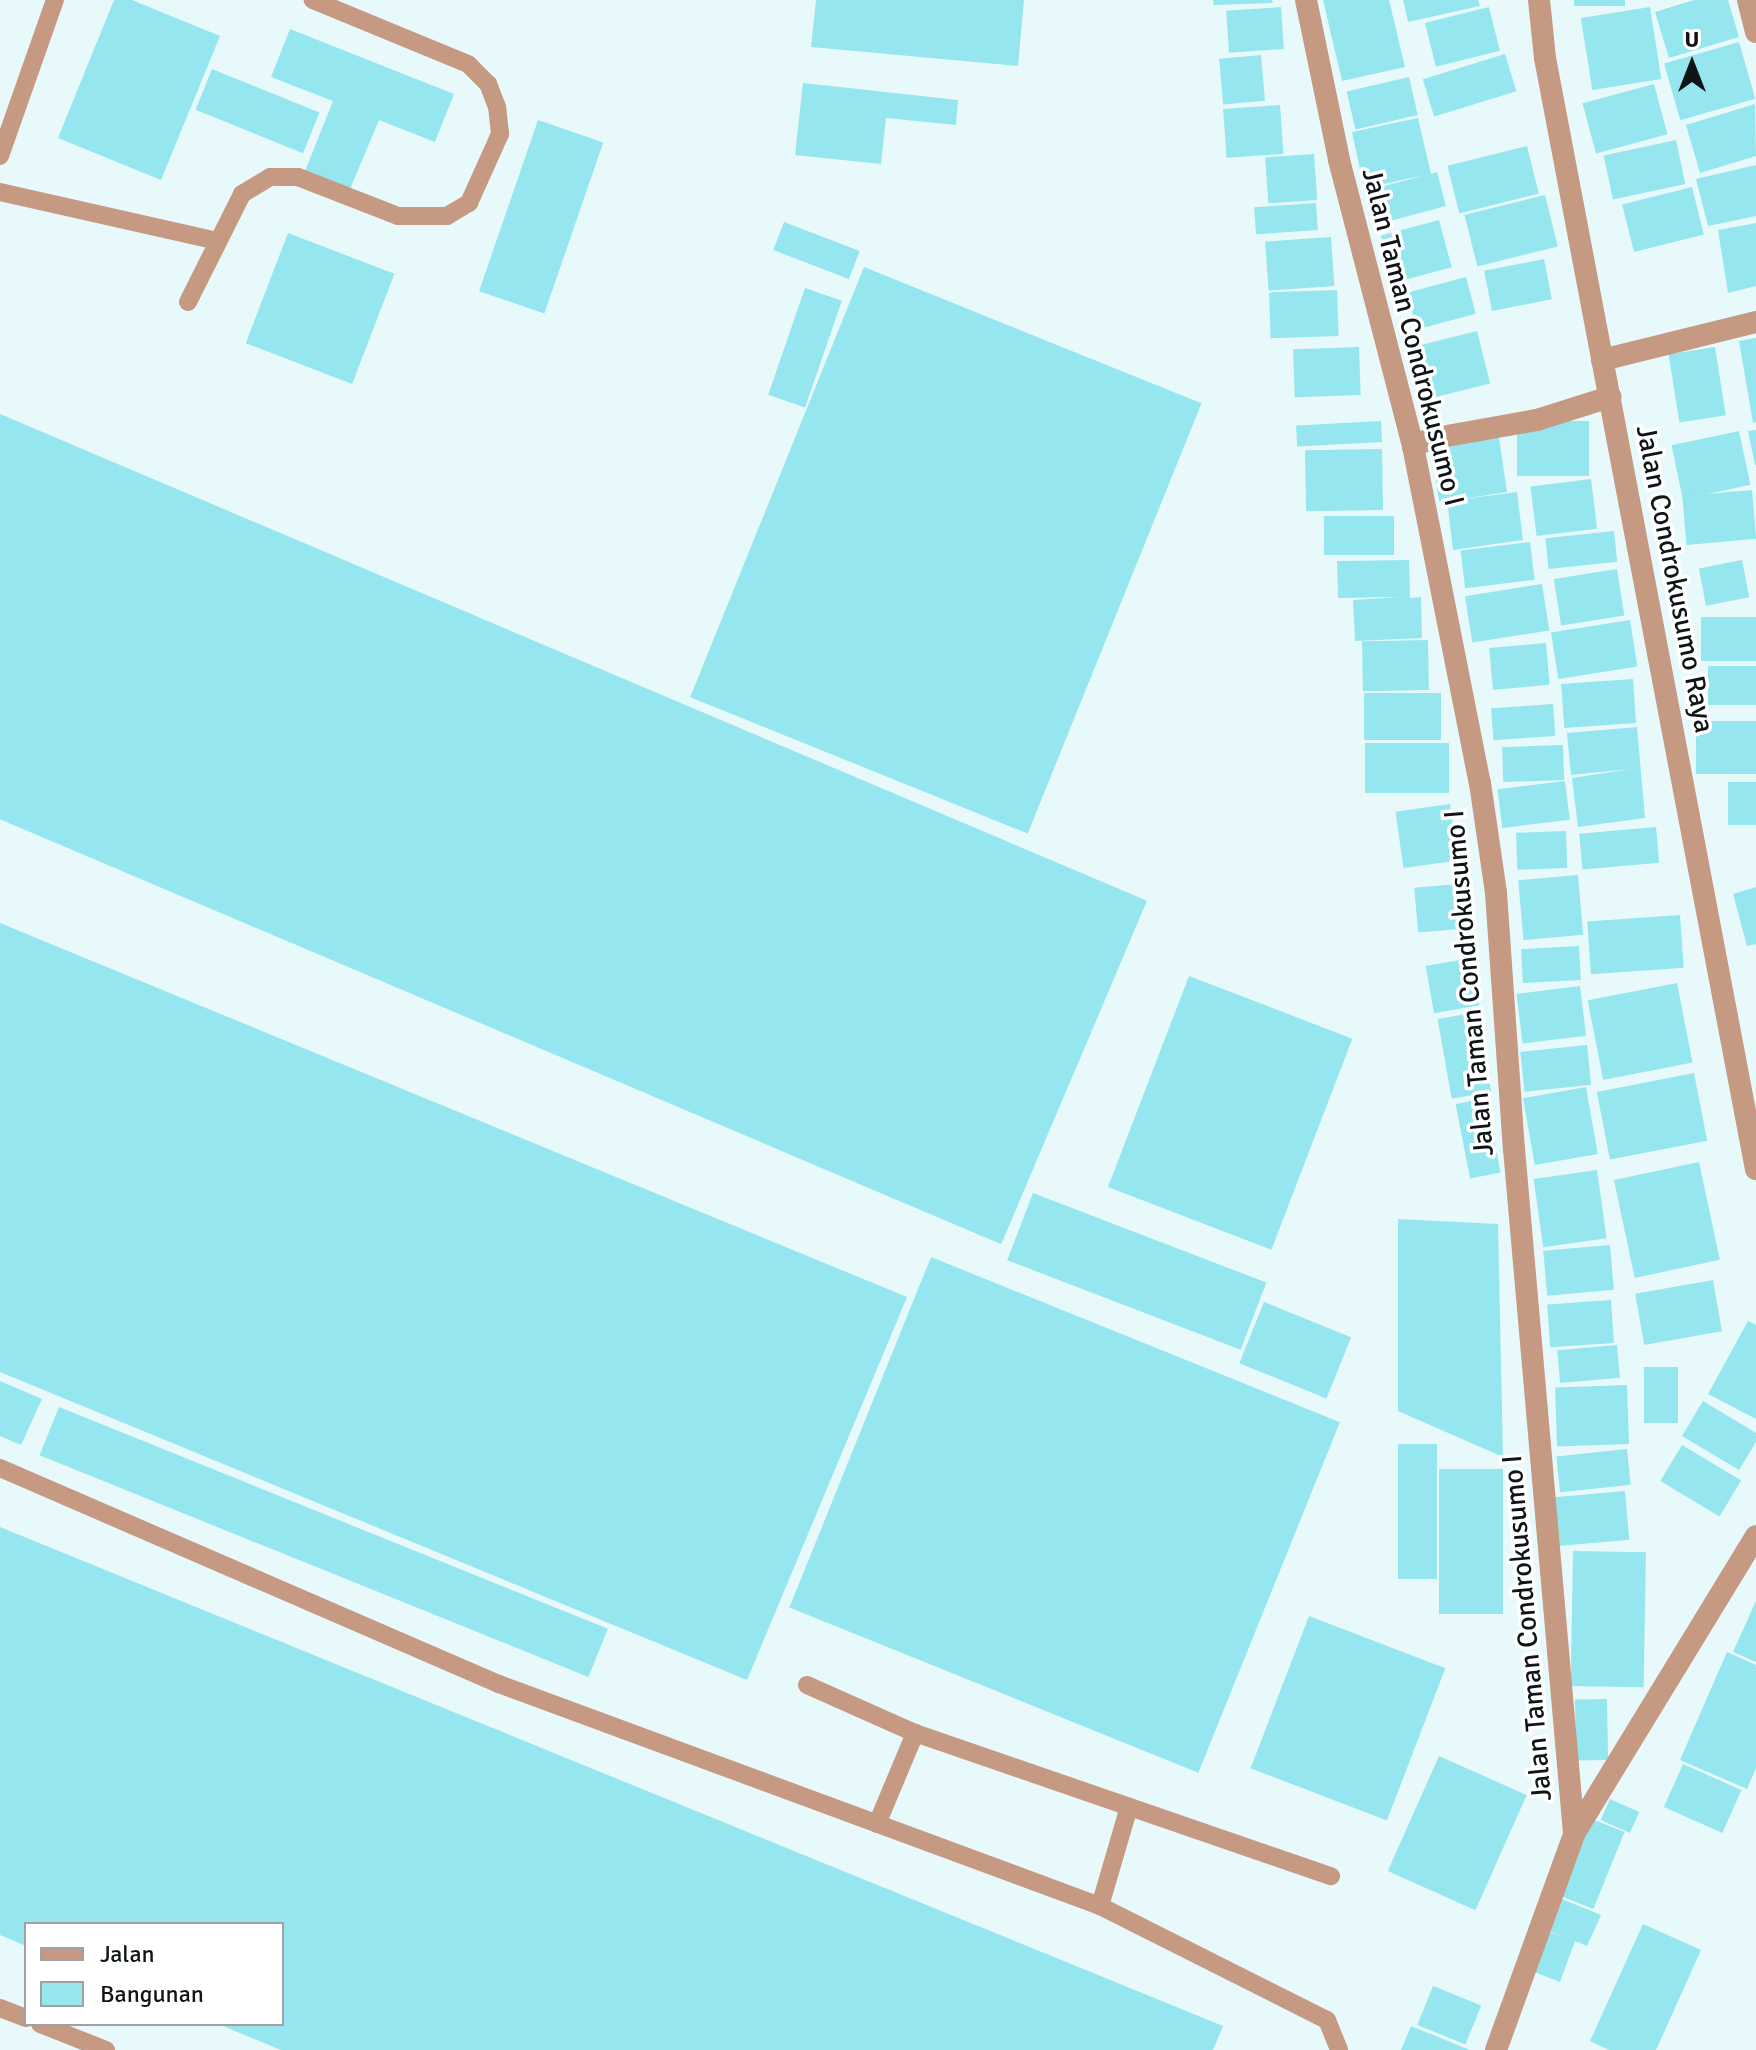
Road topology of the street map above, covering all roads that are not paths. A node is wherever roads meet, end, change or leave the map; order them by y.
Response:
1 (55, 0) edge
2 (313, 0) edge
3 (1306, 0) edge
4 (1539, 0) edge
5 (1748, 0) edge
6 (1756, 32) edge
7 (0, 156) edge
8 (0, 192) edge
9 (218, 241) junction
10 (188, 302) dead end
11 (1756, 322) edge
12 (1602, 360) junction
13 (1610, 397) junction
14 (1413, 446) junction
15 (1756, 1169) edge
16 (0, 1468) edge
17 (1756, 1536) edge
18 (807, 1685) dead end
19 (915, 1733) junction
20 (1129, 1807) junction
21 (877, 1824) junction
22 (1574, 1834) junction
23 (1331, 1876) dead end
24 (1100, 1906) junction
25 (0, 2008) edge
26 (24, 2017) edge
27 (45, 2026) edge
28 (106, 2050) edge
29 (1339, 2050) edge
30 (1496, 2050) edge

1 - 7 lane
2 - 9 lane
3 - 14 street, Jalan Taman Condrokusumo I
4 - 12 street, Jalan Condrokusumo Raya
5 - 6 street
8 - 9 lane
9 - 10 lane
11 - 12 street
12 - 13 street, Jalan Condrokusumo Raya
13 - 14 street
13 - 15 street, Jalan Condrokusumo Raya
14 - 22 street, Jalan Taman Condrokusumo I
16 - 21 lane
17 - 22 street
18 - 19 lane
19 - 20 lane
19 - 21 lane
20 - 23 lane
20 - 24 lane
21 - 24 lane
22 - 30 street
24 - 29 lane
25 - 26 lane
27 - 28 lane

